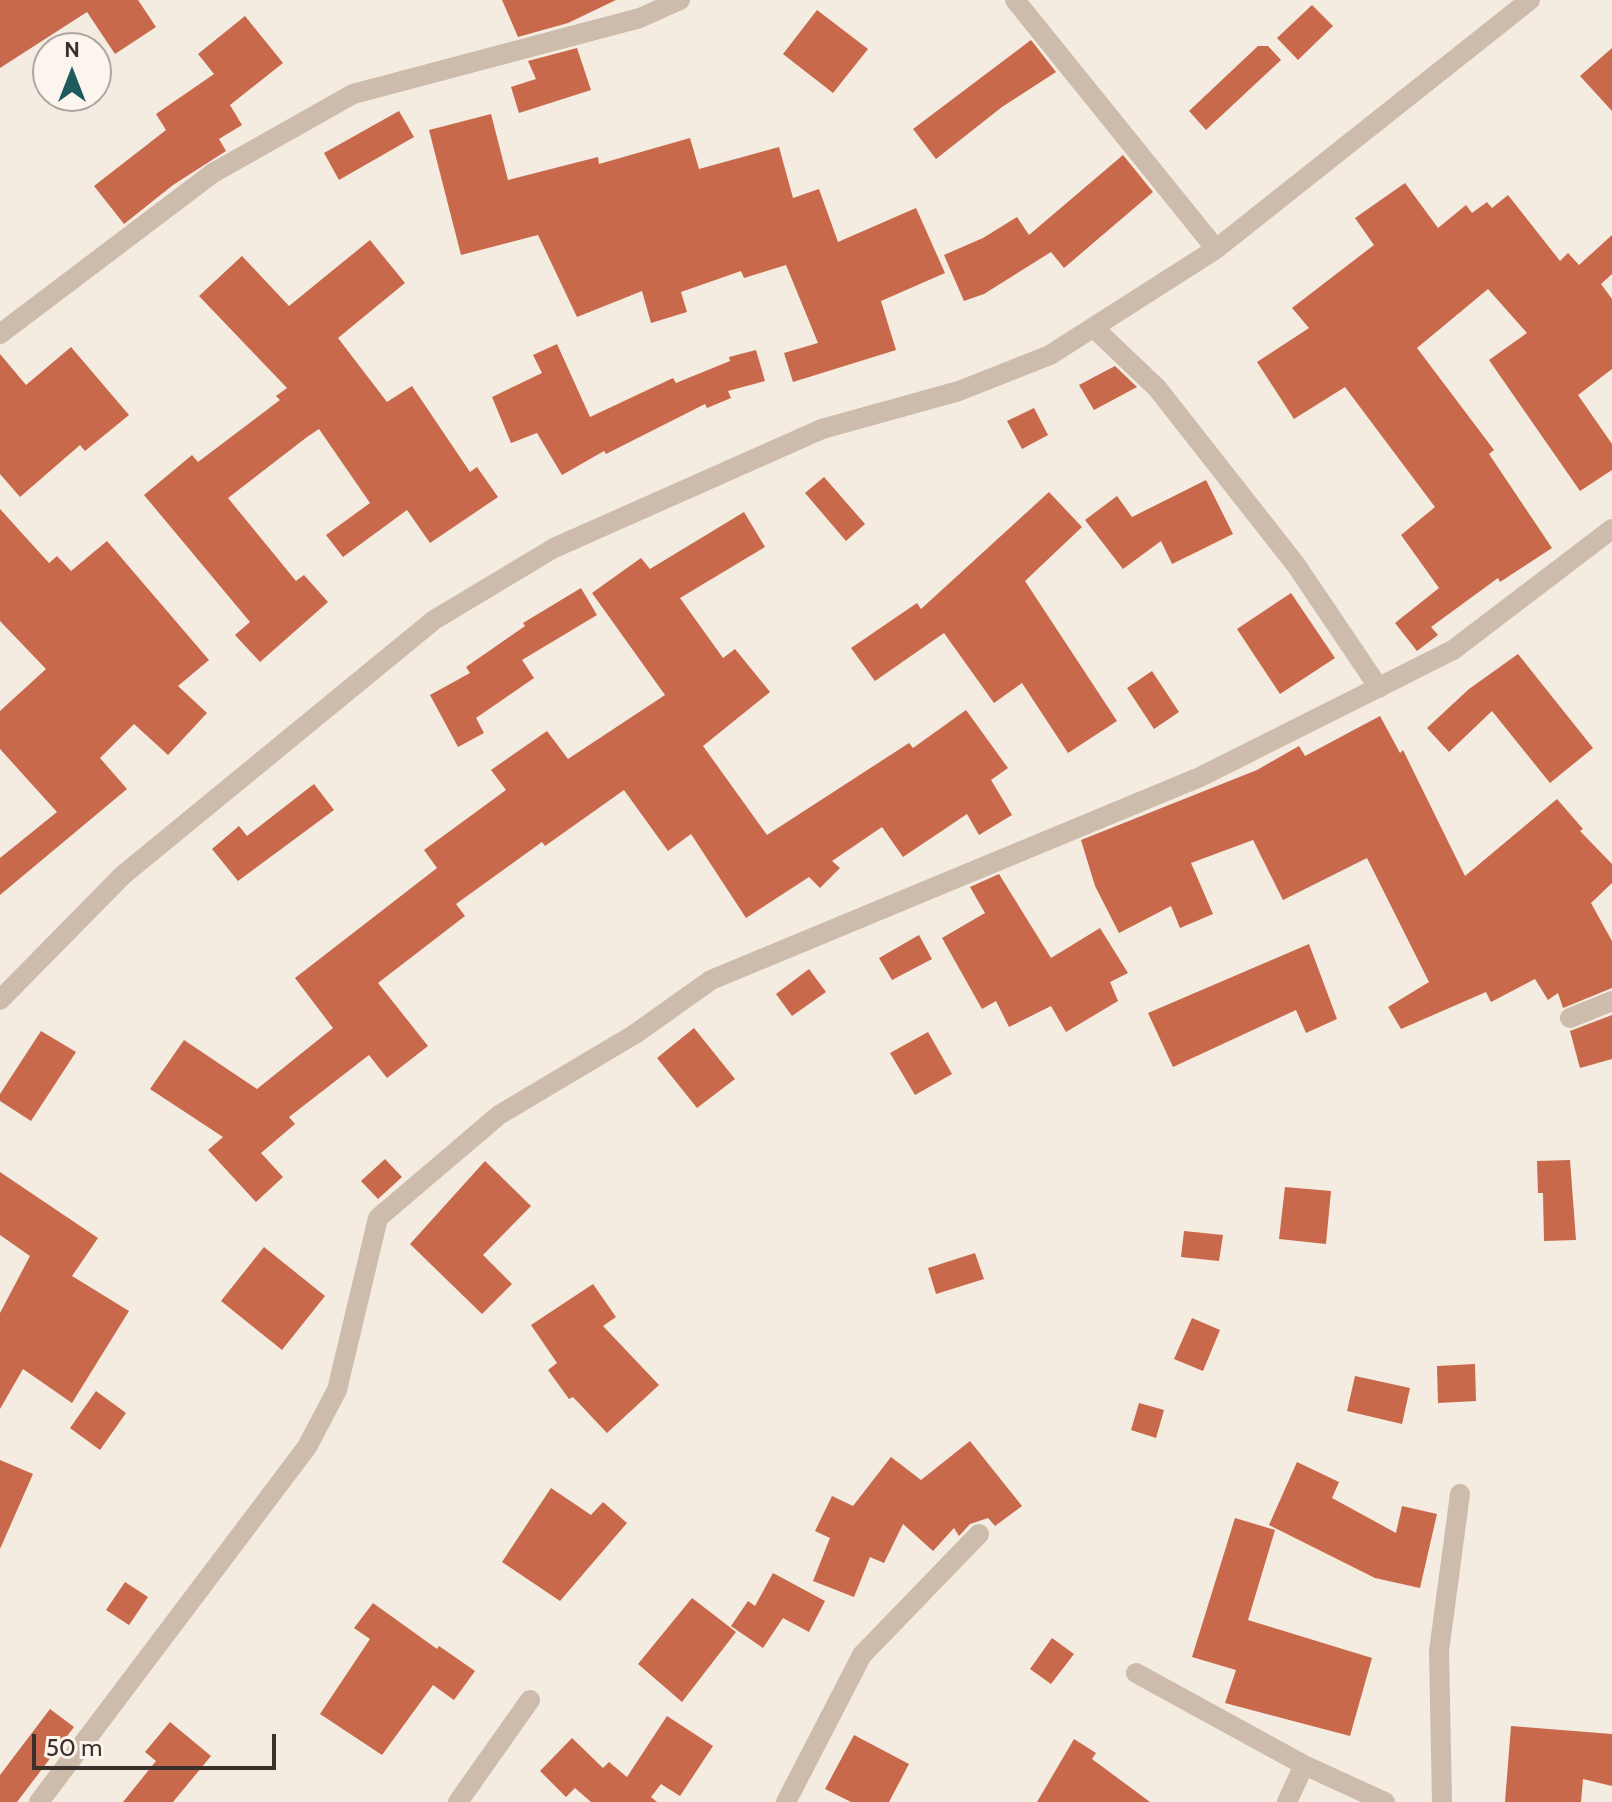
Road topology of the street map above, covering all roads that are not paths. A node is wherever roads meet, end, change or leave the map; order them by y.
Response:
1 (680, 0) edge
2 (1015, 0) edge
3 (1530, 0) edge
4 (1216, 249) junction
5 (1095, 329) junction
6 (0, 334) edge
7 (1612, 529) edge
8 (1379, 688) junction
9 (0, 1000) edge
10 (1612, 1001) edge
11 (1570, 1018) dead end
12 (1460, 1494) dead end
13 (979, 1534) dead end
14 (1136, 1673) dead end
15 (530, 1700) dead end
16 (1304, 1765) junction
17 (39, 1802) edge
18 (458, 1802) edge
19 (786, 1802) edge
20 (1287, 1802) edge
21 (1385, 1802) edge
22 (1442, 1802) edge

1 - 6 street
2 - 4 street
3 - 4 street
4 - 5 street
5 - 8 street
5 - 9 street
7 - 8 street
8 - 17 street
10 - 11 street
12 - 22 street
13 - 19 street
14 - 16 street
15 - 18 street
16 - 20 street
16 - 21 street

